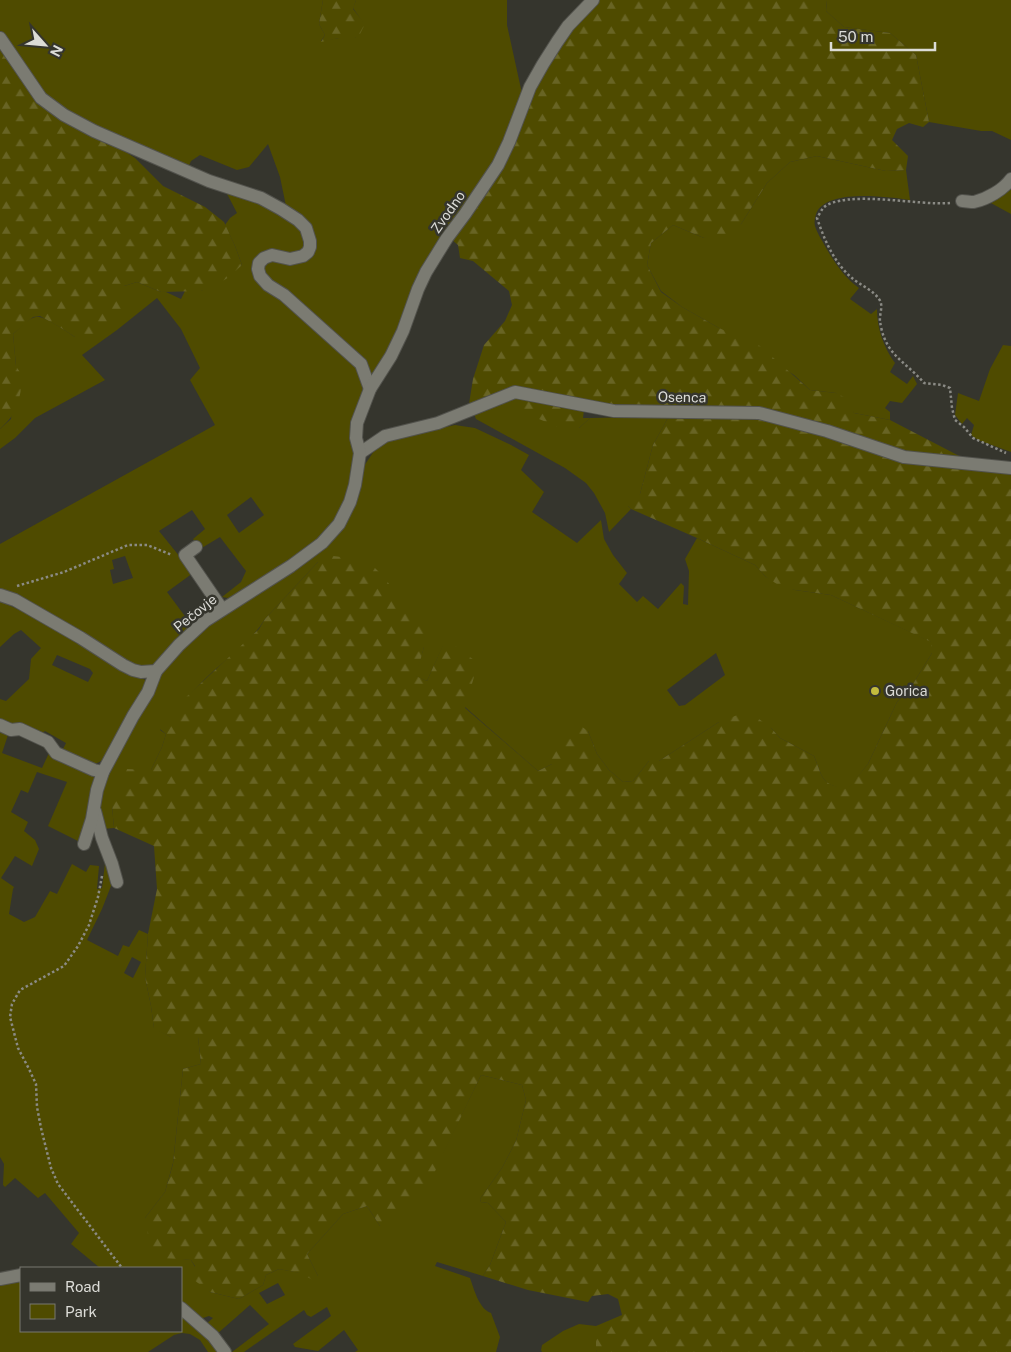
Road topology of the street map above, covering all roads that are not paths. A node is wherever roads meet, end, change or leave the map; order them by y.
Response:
1 (592, 0) edge
2 (0, 38) edge
3 (1011, 179) edge
4 (962, 201) road end
5 (370, 389) junction
6 (360, 452) junction
7 (1011, 468) edge
8 (196, 546) dead end
9 (0, 595) edge
10 (222, 609) junction
11 (156, 671) junction
12 (0, 725) edge
13 (103, 772) junction
14 (94, 806) junction
15 (84, 844) dead end
16 (117, 882) dead end
17 (20, 1275) edge
18 (0, 1279) edge
19 (182, 1309) edge
20 (225, 1352) edge

1 - 5 street, Zvodno
2 - 5 street
3 - 4 street
5 - 6 street, Zvodno
6 - 7 street, Osenca
6 - 10 street, Pečovje
8 - 10 street
9 - 11 street
10 - 11 street, Pečovje
11 - 13 street, Pečovje
12 - 13 street
13 - 14 street, Pečovje
14 - 15 street, Pečovje
14 - 16 street
17 - 18 street
19 - 20 street

